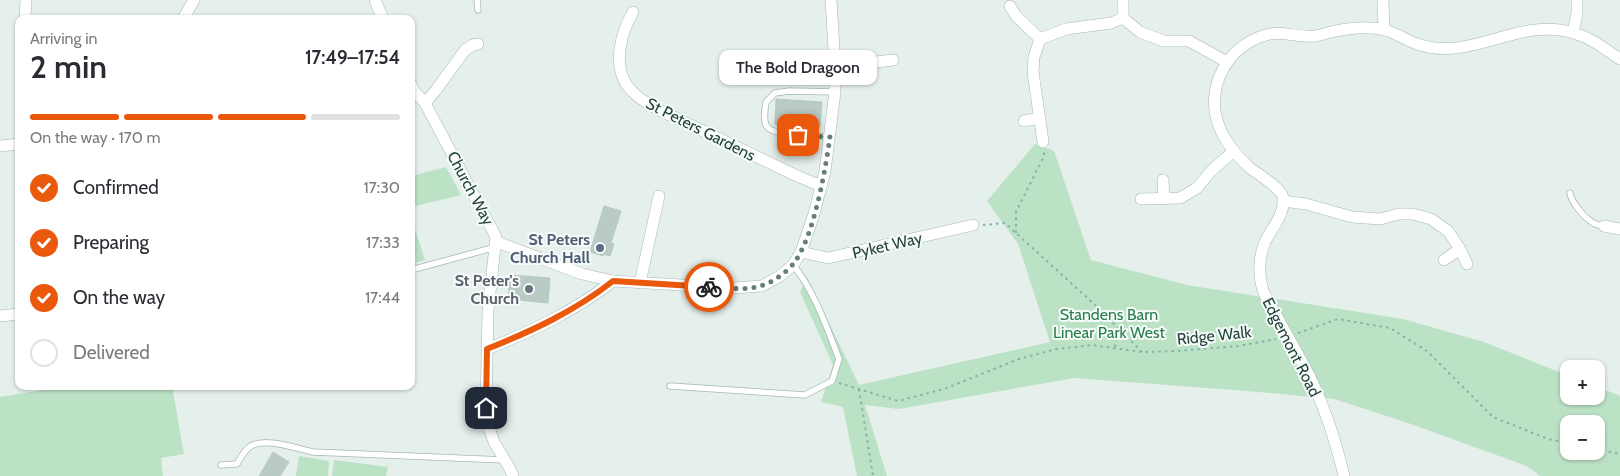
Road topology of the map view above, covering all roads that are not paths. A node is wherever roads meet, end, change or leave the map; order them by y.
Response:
1 (26, 0) edge
2 (194, 0) edge
3 (375, 0) edge
4 (477, 0) edge
5 (831, 0) edge
6 (1123, 0) edge
7 (1384, 0) edge
8 (1577, 0) edge
9 (1010, 6) dead end
10 (478, 10) dead end
11 (633, 12) dead end
12 (25, 15) edge
13 (185, 15) edge
14 (381, 15) edge
15 (1123, 18) junction
16 (1384, 30) junction
17 (1573, 32) junction
18 (1040, 39) junction
19 (478, 44) dead end
20 (1620, 59) edge
21 (893, 60) dead end
22 (1227, 62) junction
23 (835, 67) junction
24 (415, 92) edge
25 (834, 92) junction
26 (425, 103) junction
27 (1040, 118) junction
28 (1024, 121) dead end
29 (830, 137) junction
30 (1043, 142) road end
31 (15, 144) edge
32 (0, 146) edge
33 (1234, 151) junction
34 (1163, 180) dead end
35 (821, 186) junction
36 (1570, 193) dead end
37 (659, 196) dead end
38 (1141, 199) dead end
39 (1164, 199) junction
40 (1283, 201) junction
41 (973, 225) road end
42 (1604, 226) joint
43 (1620, 229) edge
44 (497, 244) junction
45 (1460, 249) junction
46 (801, 252) junction
47 (1444, 260) dead end
48 (1467, 264) dead end
49 (793, 265) junction
50 (415, 269) edge
51 (613, 281) junction
52 (640, 283) junction
53 (15, 314) edge
54 (0, 316) edge
55 (487, 349) junction
56 (670, 386) dead end
57 (504, 460) junction
58 (221, 465) dead end
59 (512, 476) edge
60 (1344, 476) edge

1 - 12 street
2 - 13 street
3 - 14 street
4 - 10 lane
5 - 23 street
6 - 15 street
7 - 16 street
8 - 17 street
9 - 18 street
11 - 35 street, St Peters Gardens
15 - 18 street
15 - 22 street
16 - 17 street
16 - 22 street
17 - 20 street
18 - 27 street
19 - 26 street
21 - 23 street
22 - 33 street
23 - 25 street
24 - 26 street, Church Way
25 - 29 street
25 - 29 lane
26 - 44 street, Church Way
27 - 28 street
27 - 30 street
29 - 35 street
31 - 32 street
33 - 39 street
33 - 40 street
34 - 39 street
35 - 46 street
36 - 42 lane
37 - 52 street
38 - 39 street
40 - 45 street
40 - 60 street, Edgemont Road
41 - 46 street, Pyket Way
42 - 43 street
44 - 50 lane
44 - 51 street
44 - 55 street, Church Way
45 - 47 street
45 - 48 street
46 - 49 street
49 - 52 street
49 - 56 lane
51 - 52 street
51 - 55 street
53 - 54 street
55 - 57 street, Church Way
57 - 58 lane
57 - 59 street, Church Way

